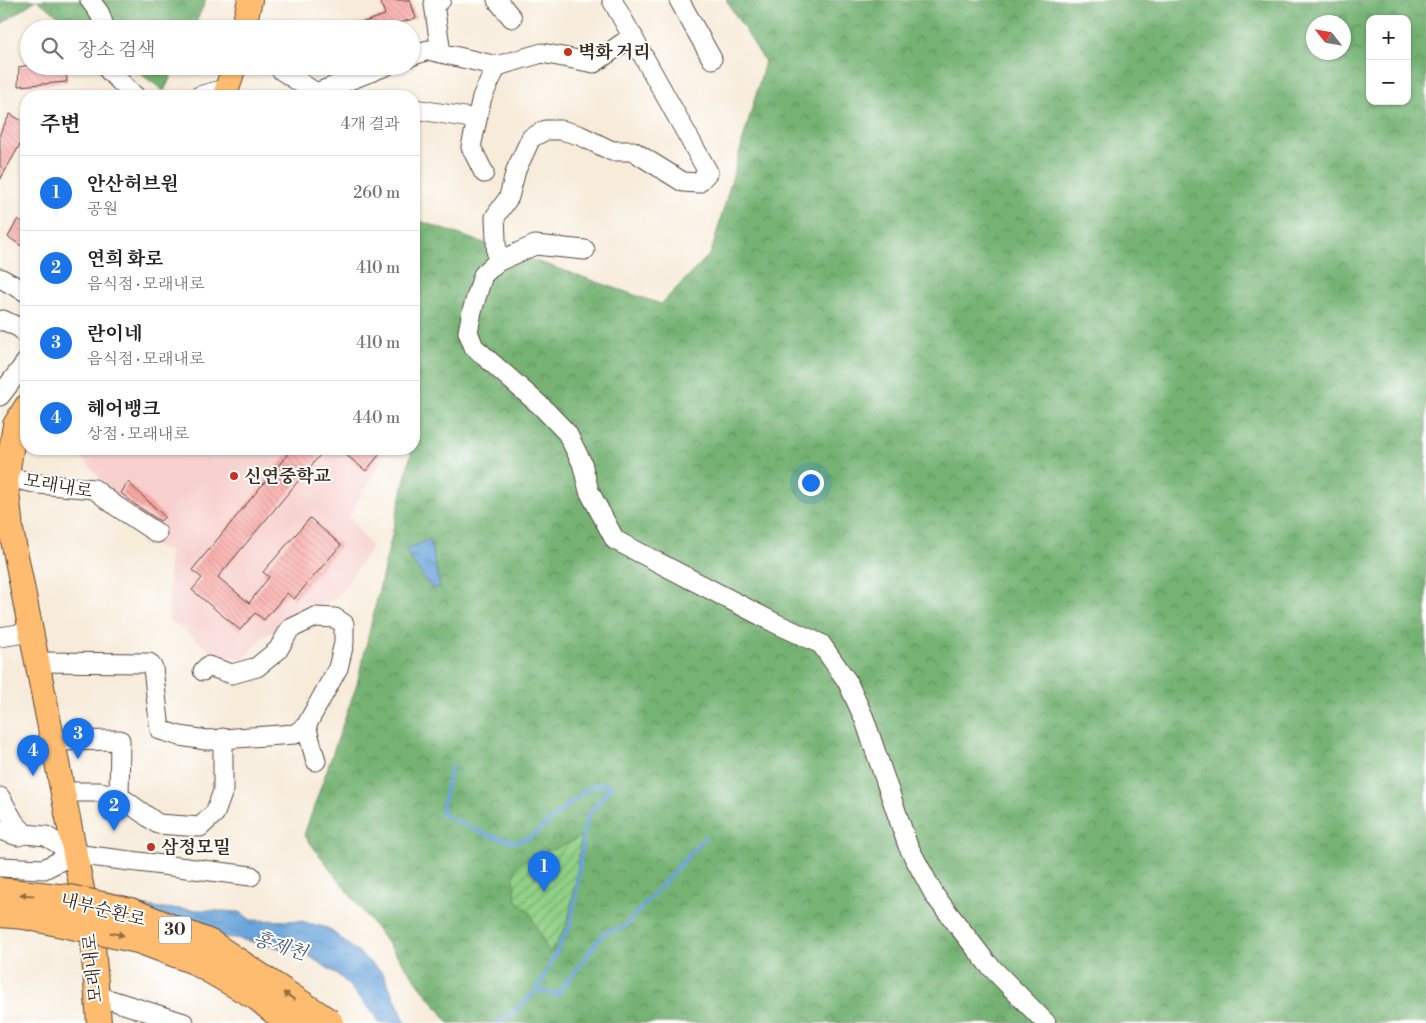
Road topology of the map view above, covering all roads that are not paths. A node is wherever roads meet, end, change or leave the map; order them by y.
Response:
1 (90, 0) edge
2 (250, 0) edge
3 (441, 0) edge
4 (497, 0) edge
5 (612, 0) edge
6 (679, 0) edge
7 (512, 18) dead end
8 (102, 20) edge
9 (245, 20) edge
10 (633, 36) junction
11 (420, 53) edge
12 (440, 53) junction
13 (712, 59) dead end
14 (497, 66) junction
15 (111, 75) edge
16 (288, 75) edge
17 (364, 75) edge
18 (229, 84) edge
19 (128, 90) edge
20 (214, 90) edge
21 (309, 90) edge
22 (328, 90) edge
23 (420, 110) edge
24 (477, 119) junction
25 (484, 173) dead end
26 (585, 250) dead end
27 (497, 262) junction
28 (0, 278) edge
29 (20, 289) edge
30 (0, 320) edge
31 (20, 328) edge
32 (20, 370) edge
33 (0, 396) edge
34 (20, 416) edge
35 (7, 477) junction
36 (5, 514) edge
37 (157, 532) dead end
38 (31, 632) junction
39 (0, 638) edge
40 (37, 662) junction
41 (203, 671) dead end
42 (306, 726) junction
43 (223, 738) junction
44 (52, 741) junction
45 (316, 761) dead end
46 (62, 792) junction
47 (119, 796) junction
48 (0, 797) edge
49 (0, 830) edge
50 (25, 834) junction
51 (74, 854) junction
52 (0, 867) edge
53 (252, 876) dead end
54 (0, 892) edge
55 (0, 913) edge
56 (96, 995) junction
57 (99, 1023) edge
58 (109, 1023) edge
59 (184, 1023) edge
60 (290, 1023) edge
61 (329, 1023) edge
62 (1046, 1023) edge

1 - 8 street
2 - 9 main road
3 - 12 street
4 - 7 street
5 - 10 street
6 - 13 street
10 - 14 street
10 - 27 street
11 - 12 street
12 - 14 street
14 - 24 street
15 - 19 street
16 - 21 street
17 - 22 street
18 - 20 street
23 - 24 street
24 - 25 street
26 - 27 street
27 - 62 street
28 - 29 street
30 - 31 street
32 - 33 street
34 - 35 main road, 모래내로
35 - 36 main road, 모래내로
35 - 37 street, 모래내로
36 - 38 main road, 모래내로
38 - 39 street
38 - 40 main road, 모래내로
40 - 43 street
40 - 44 main road, 모래내로
41 - 42 street
42 - 43 street
42 - 45 street
43 - 47 street
44 - 46 main road, 모래내로
44 - 47 street
46 - 47 street
46 - 51 main road, 모래내로
48 - 50 street
49 - 50 street
50 - 51 street
51 - 52 street
51 - 53 street
51 - 56 main road, 모래내로, bridge
61 -> 54 highway, 내부순환로 / 30, bridge
55 -> 60 highway, 내부순환로 / 30, bridge
56 - 57 main road, 모래내로
56 - 58 main road
56 - 59 street

